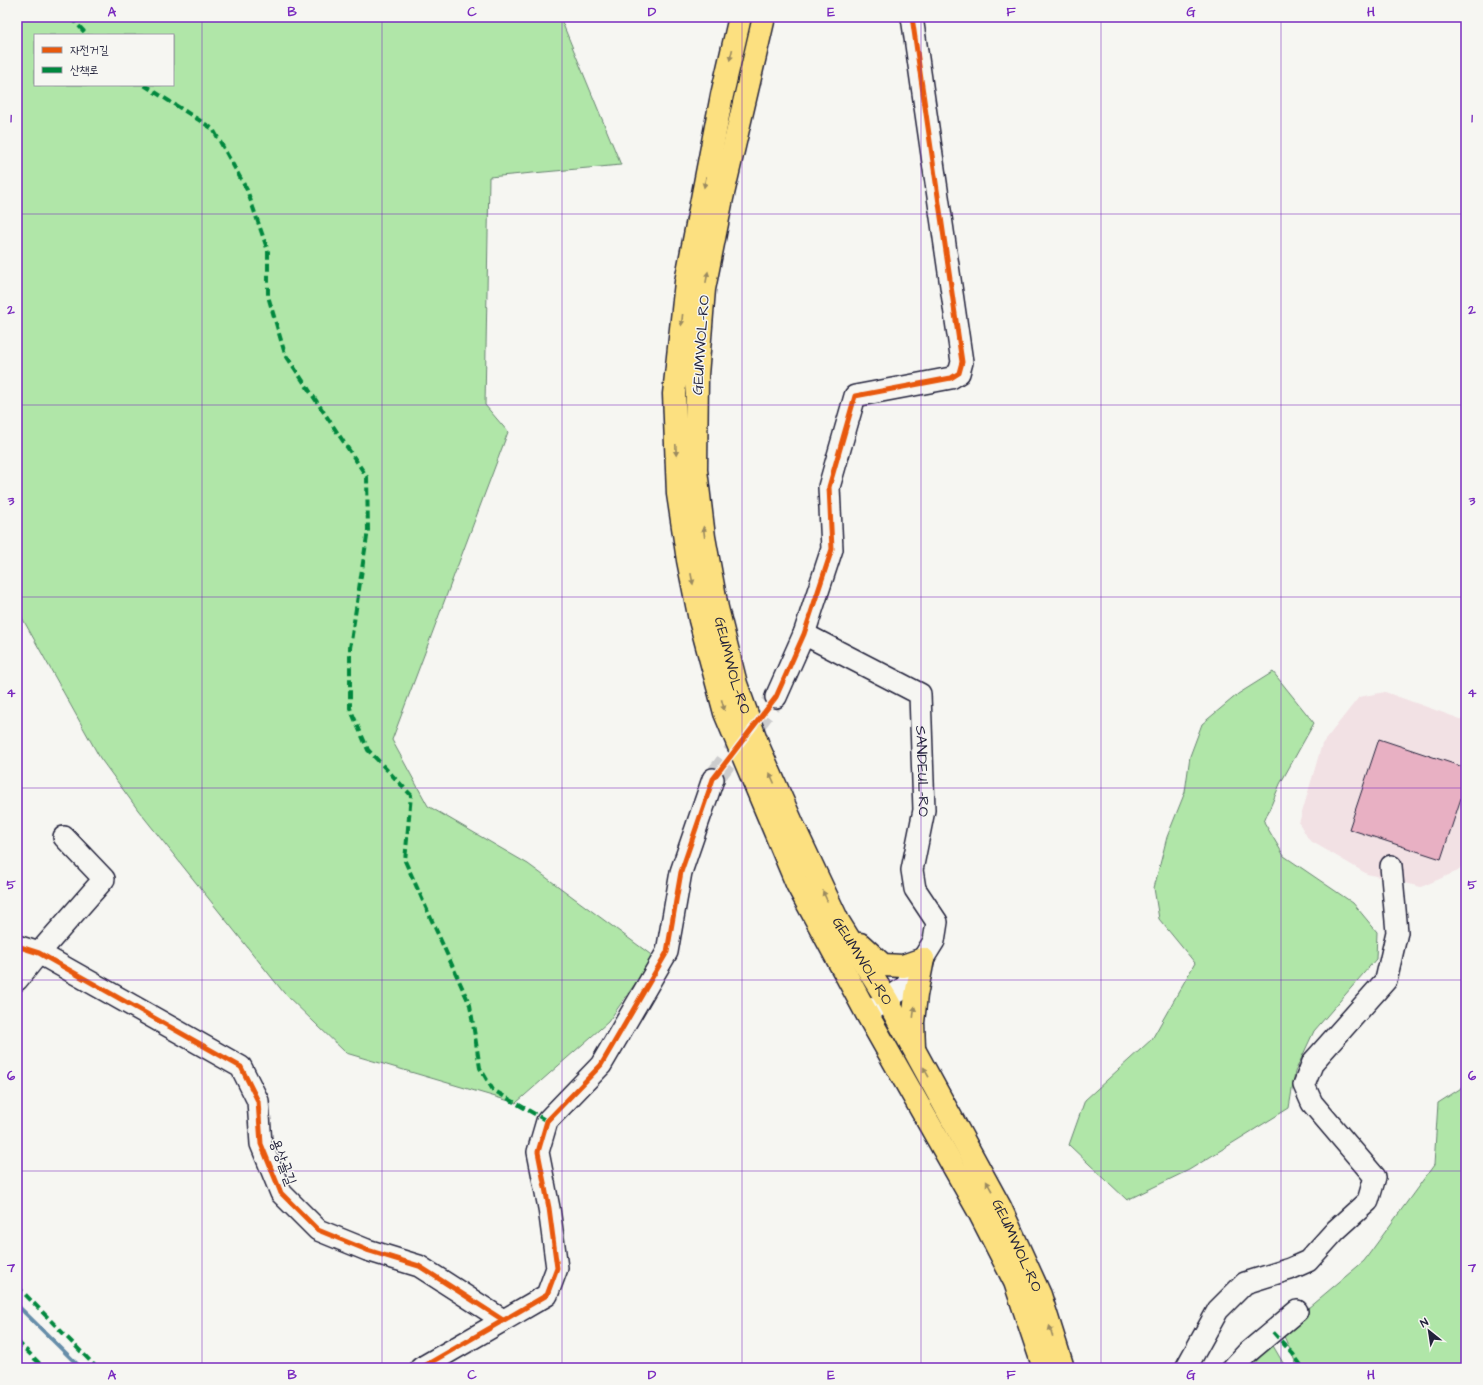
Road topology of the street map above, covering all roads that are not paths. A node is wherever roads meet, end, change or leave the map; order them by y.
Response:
1 (740, 17) edge
2 (764, 17) edge
3 (912, 17) edge
4 (804, 634) junction
5 (776, 697) tunnel mouth
6 (713, 779) tunnel mouth
7 (64, 837) dead end
8 (1391, 866) dead end
9 (838, 921) junction
10 (17, 946) edge
11 (39, 953) junction
12 (924, 959) junction
13 (17, 980) edge
14 (887, 1000) junction
15 (867, 1014) junction
16 (914, 1051) junction
17 (1297, 1311) dead end
18 (503, 1320) junction
19 (421, 1368) edge
20 (1044, 1368) edge
21 (1062, 1368) edge
22 (1186, 1368) edge
23 (1234, 1368) edge

1 -> 15 main road, GEUMWOL-RO
9 -> 2 main road, GEUMWOL-RO
3 - 4 street
4 - 5 street
4 - 12 street, SANDEUL-RO
6 - 18 street
7 - 11 street
8 - 22 street
9 - 12 main road
9 - 14 main road, GEUMWOL-RO
10 - 11 street, 용상골길
11 - 13 street
11 - 18 street, 용상골길
12 - 14 street, SANDEUL-RO
16 -> 12 main road
14 - 15 street, SANDEUL-RO
14 - 16 main road, GEUMWOL-RO
15 - 20 main road, GEUMWOL-RO
21 -> 16 main road, GEUMWOL-RO
17 - 23 street
18 - 19 street

